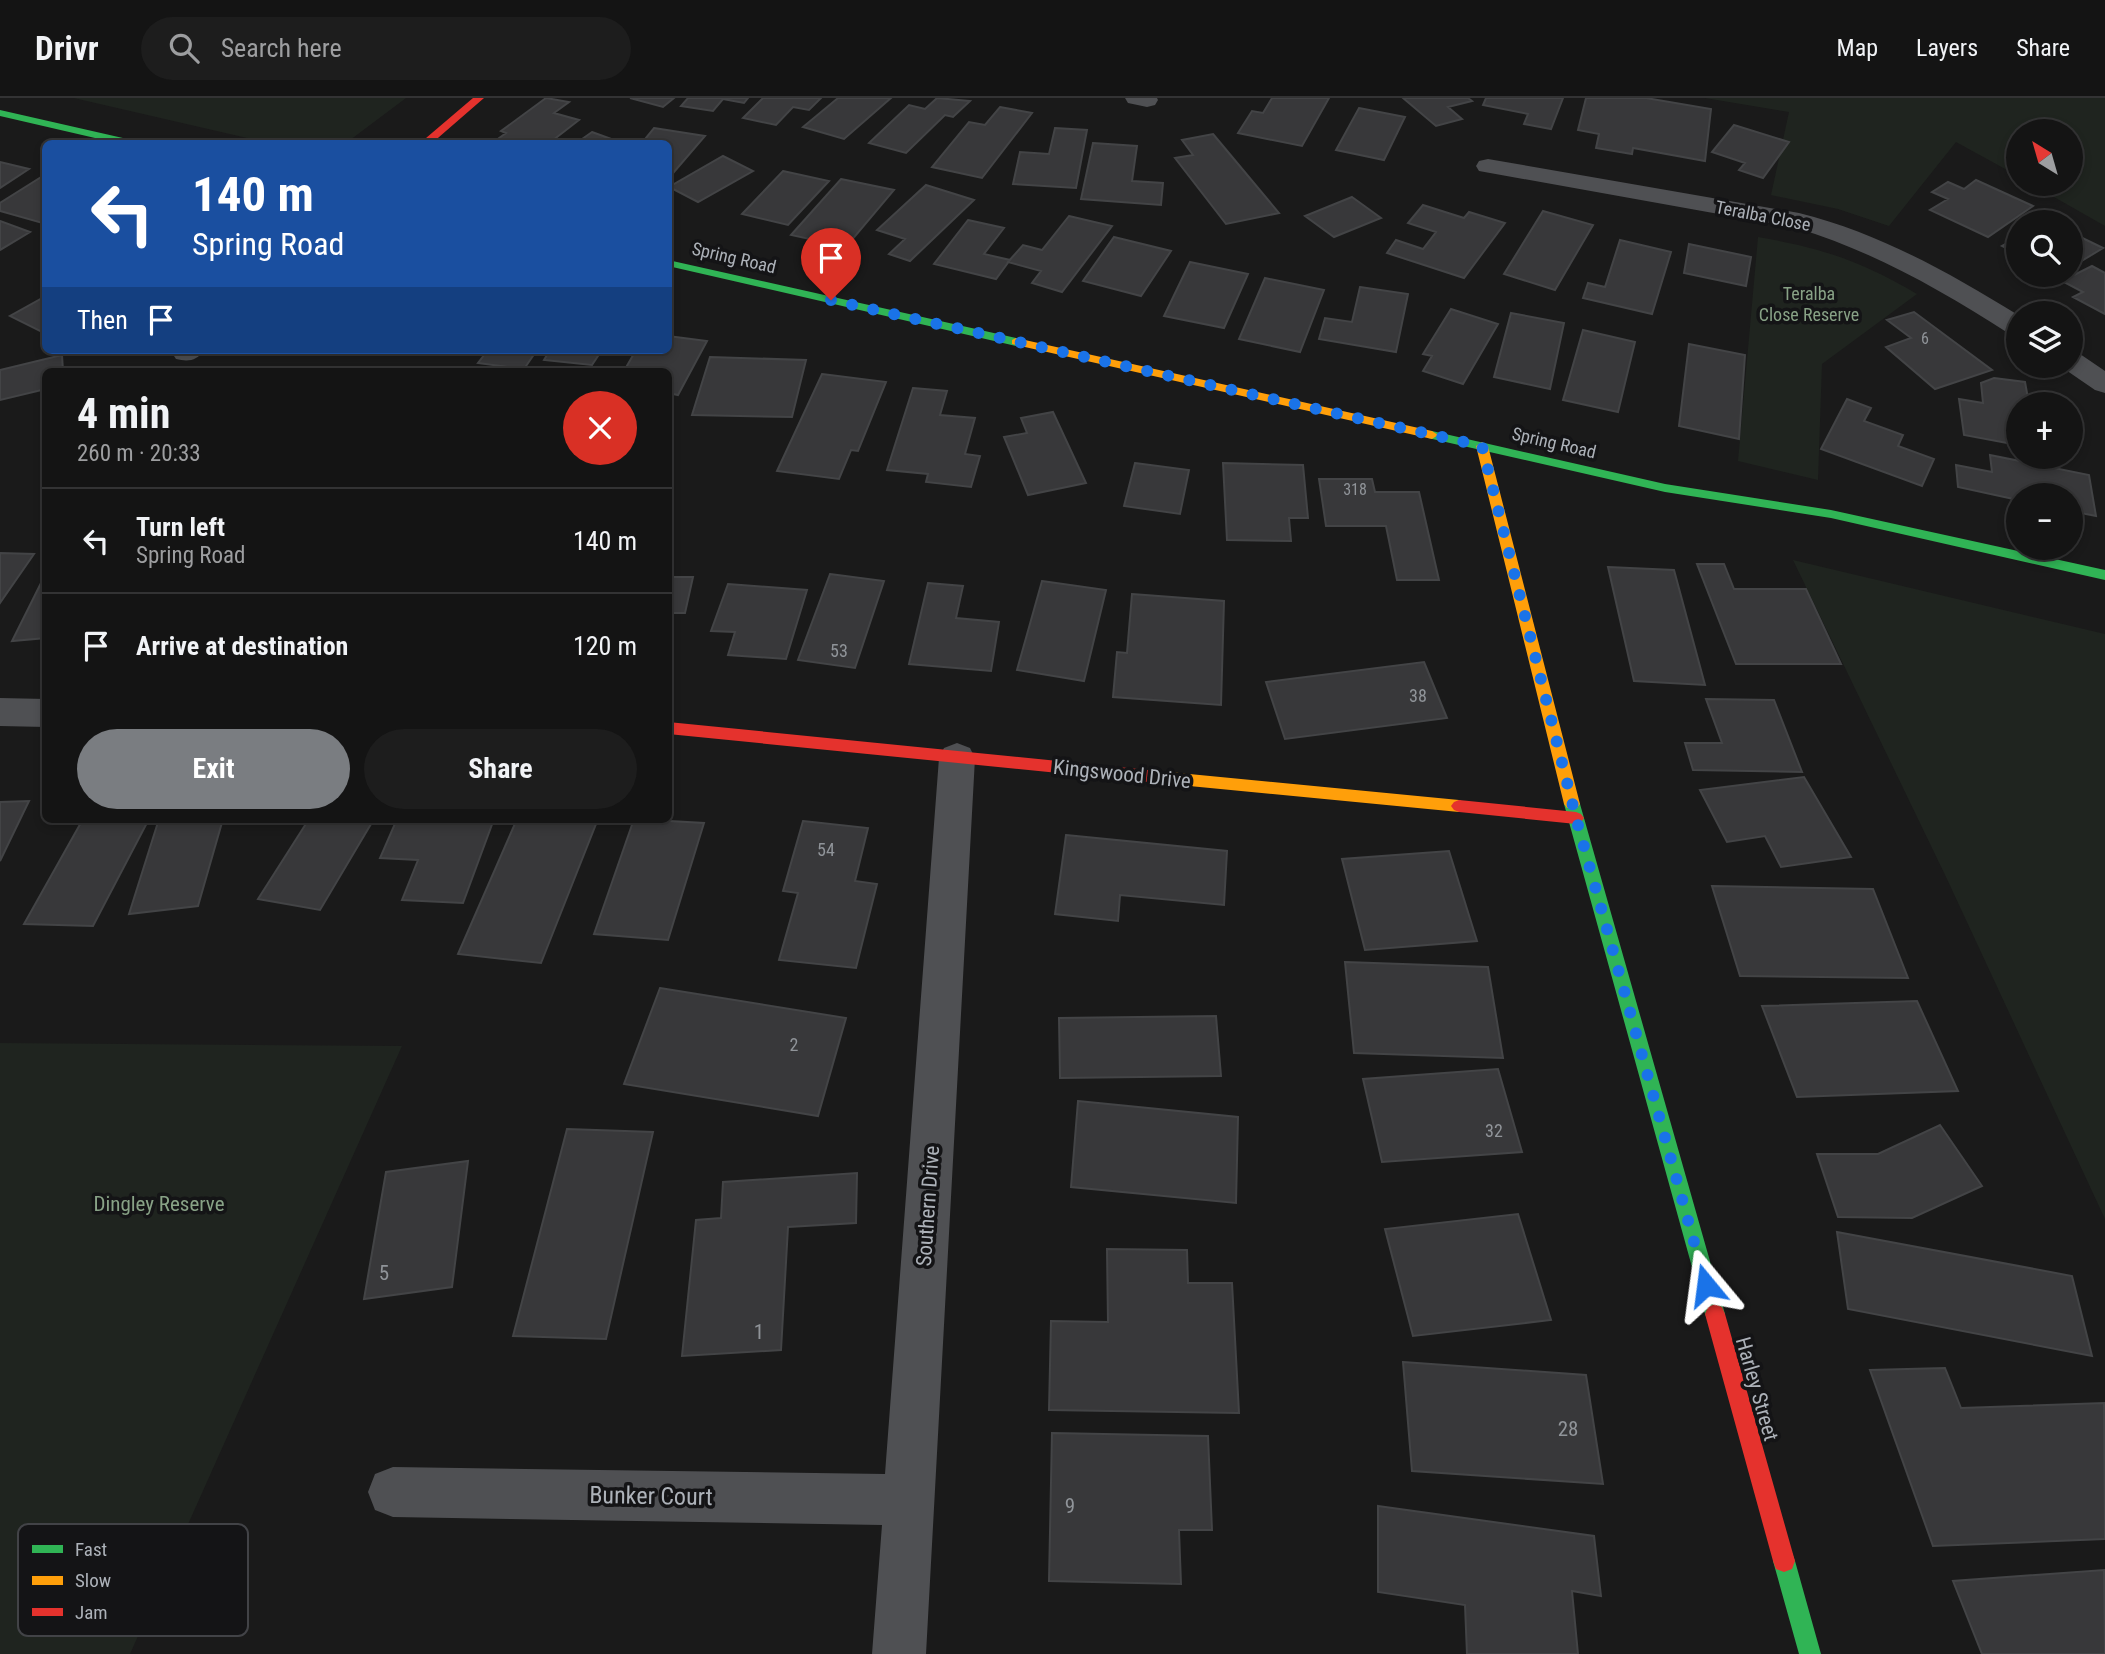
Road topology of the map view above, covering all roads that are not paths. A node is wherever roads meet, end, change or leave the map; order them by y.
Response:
1 (480, 98) edge
2 (0, 113) edge
3 (118, 140) edge
4 (429, 140) edge
5 (1488, 166) dead end
6 (672, 264) edge
7 (2006, 320) edge
8 (2083, 369) edge
9 (2105, 384) edge
10 (1482, 446) junction
11 (2105, 575) edge
12 (0, 712) edge
13 (42, 713) edge
14 (672, 728) edge
15 (957, 758) junction
16 (1576, 818) junction
17 (393, 1492) dead end
18 (908, 1500) junction
19 (899, 1654) edge
20 (1810, 1654) edge

1 - 4 street
2 - 3 street
5 - 7 street, Teralba Close
6 - 10 street, Spring Road
8 - 9 street
10 - 11 street, Spring Road
10 - 16 street, Harley Street
12 - 13 street
14 - 15 street, Kingswood Drive
15 - 16 street, Kingswood Drive
15 - 18 street, Southern Drive
16 - 20 street, Harley Street
17 - 18 street, Bunker Court
18 - 19 street, Southern Drive

